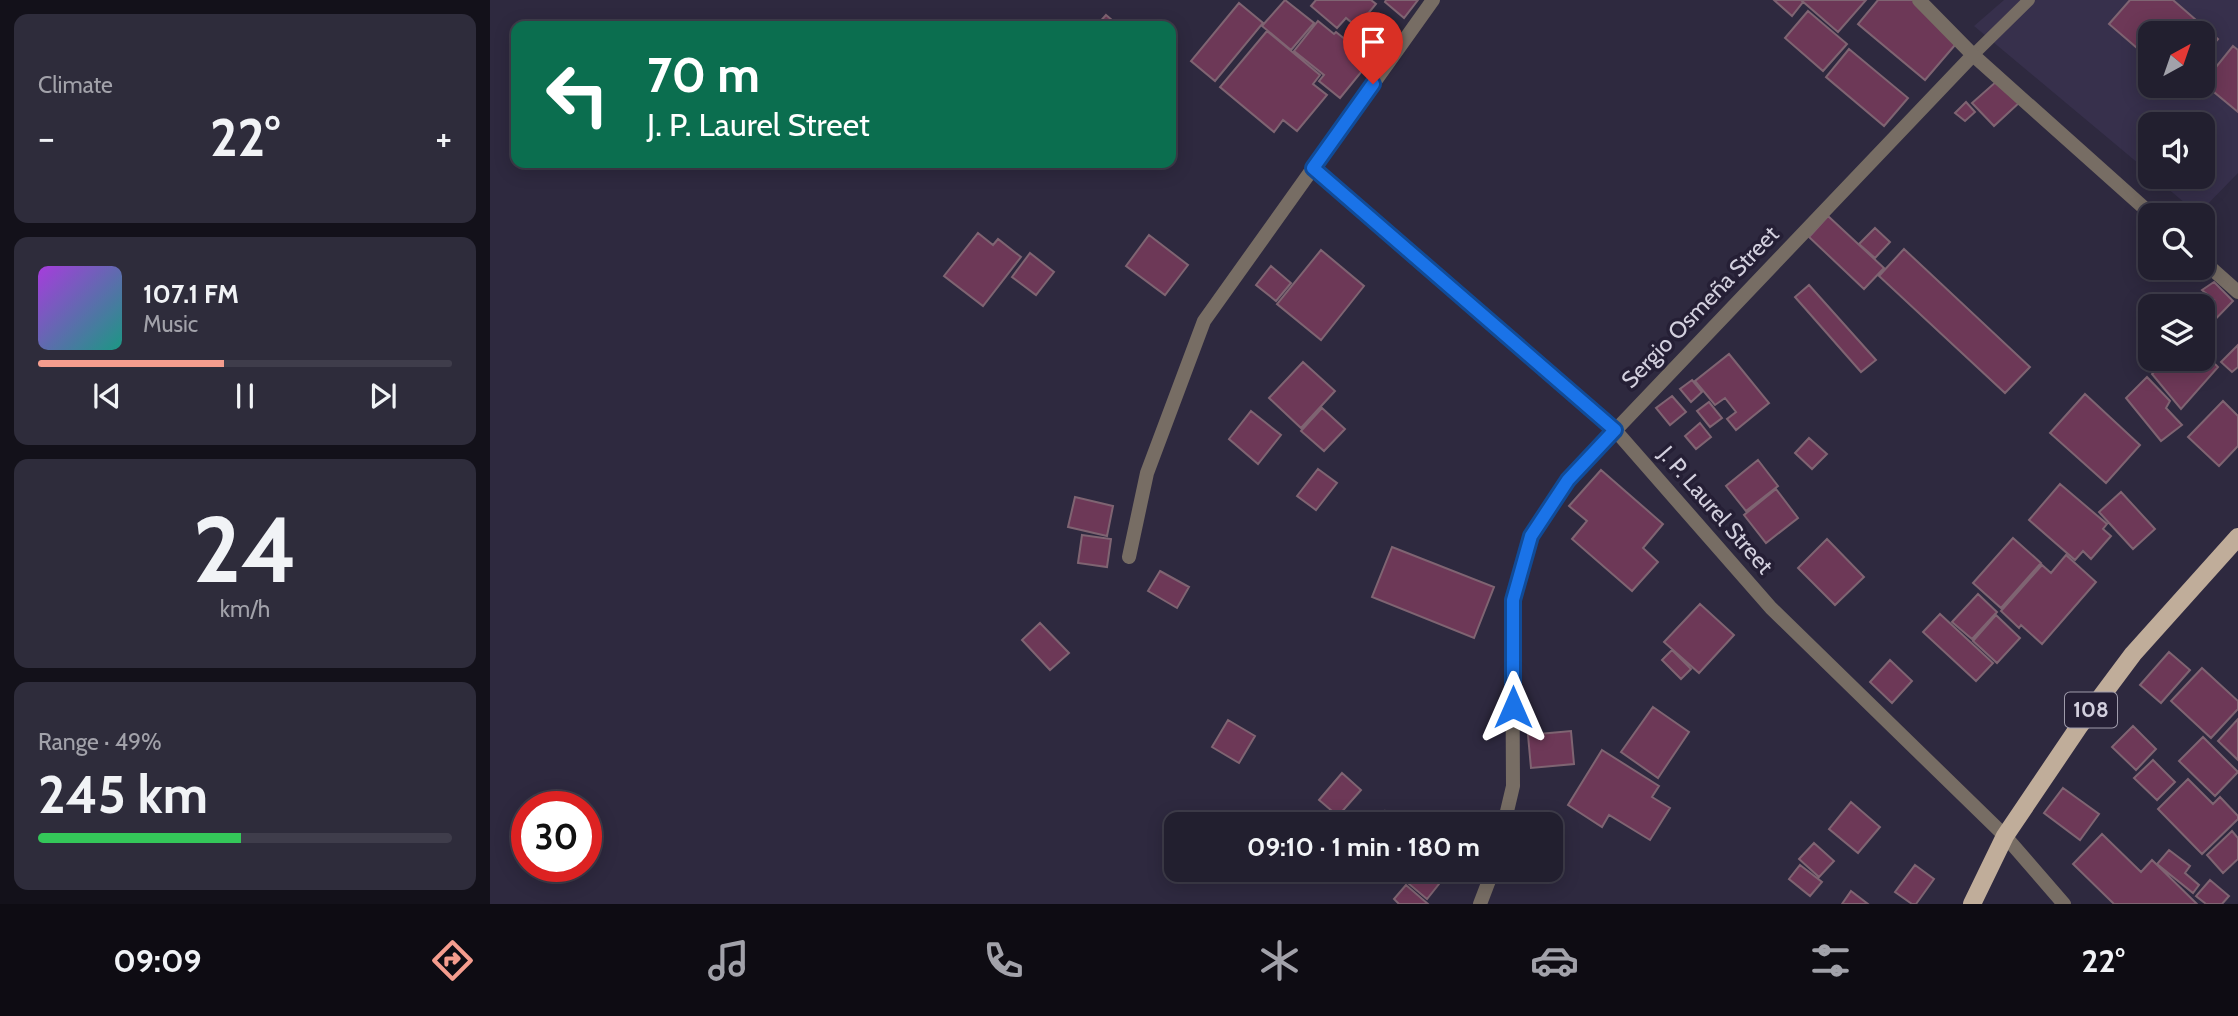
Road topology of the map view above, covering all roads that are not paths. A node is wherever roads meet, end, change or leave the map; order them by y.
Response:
1 (1433, 0) edge
2 (1919, 0) edge
3 (2029, 0) edge
4 (1973, 55) junction
5 (1313, 168) junction
6 (2139, 203) edge
7 (2215, 272) edge
8 (2238, 292) edge
9 (1615, 430) junction
10 (2238, 537) edge
11 (1129, 557) dead end
12 (1507, 812) edge
13 (2005, 836) junction
14 (1488, 882) edge
15 (1480, 904) edge
16 (1972, 904) edge
17 (2064, 904) edge

1 - 5 street
2 - 4 street
3 - 4 lane, Sergio Osmeña Street
4 - 6 street
4 - 9 street, Sergio Osmeña Street
5 - 9 street, J. P. Laurel Street
5 - 11 street
7 - 8 street
9 - 12 street, Sergio Osmeña Street
9 - 13 street, J. P. Laurel Street
10 - 13 main road, 108
13 - 16 main road, 108
13 - 17 street, J. P. Laurel Street
14 - 15 street

